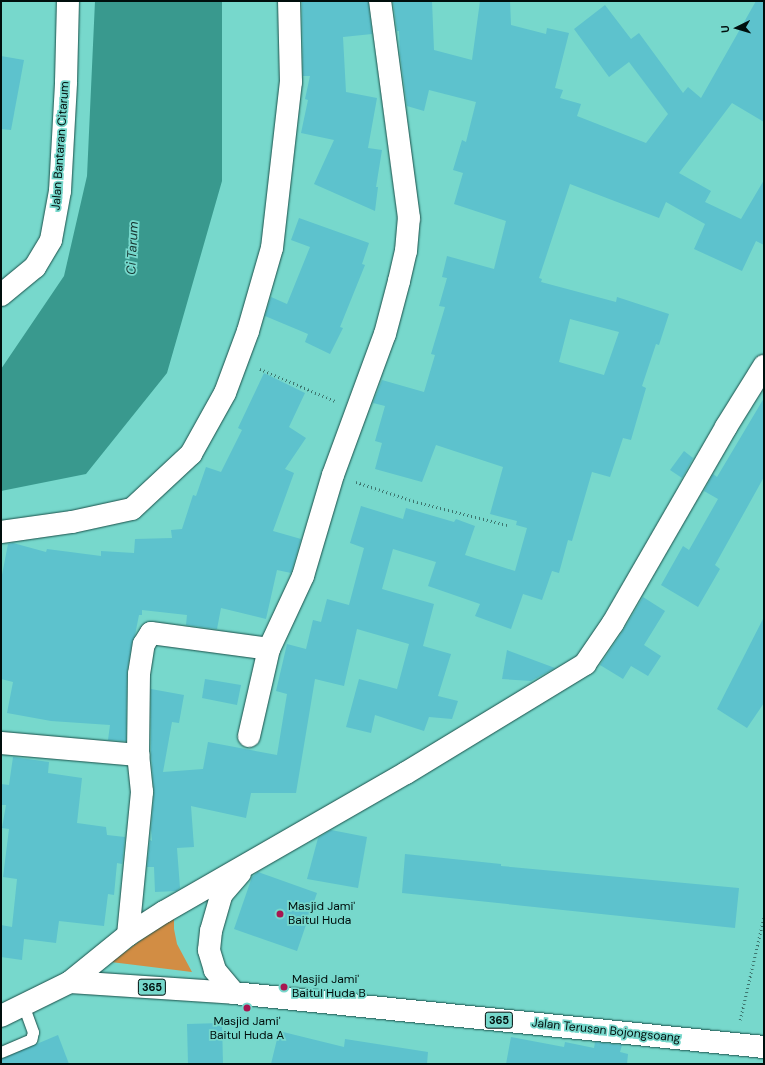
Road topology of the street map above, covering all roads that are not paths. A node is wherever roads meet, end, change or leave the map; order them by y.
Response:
1 (68, 1) edge
2 (289, 1) edge
3 (380, 1) edge
4 (1, 295) edge
5 (764, 366) edge
6 (1, 532) edge
7 (269, 649) junction
8 (249, 736) dead end
9 (1, 743) edge
10 (138, 756) junction
11 (250, 861) junction
12 (128, 934) junction
13 (70, 982) junction
14 (234, 993) junction
15 (23, 1005) junction
16 (1, 1016) edge
17 (764, 1047) edge
18 (1, 1052) edge

1 - 4 street, Jalan Bantaran Citarum
2 - 6 street
3 - 7 street
5 - 11 street
7 - 8 street
7 - 10 street
9 - 10 street
10 - 12 street
11 - 12 street
11 - 14 street
12 - 13 street
13 - 14 street, Jalan Terusan Bojongsoang / 365
13 - 15 street, Jalan Terusan Bojongsoang / 365
14 - 17 street, Jalan Terusan Bojongsoang / 365
15 - 16 street, Jalan Terusan Bojongsoang / 365
15 - 18 lane

